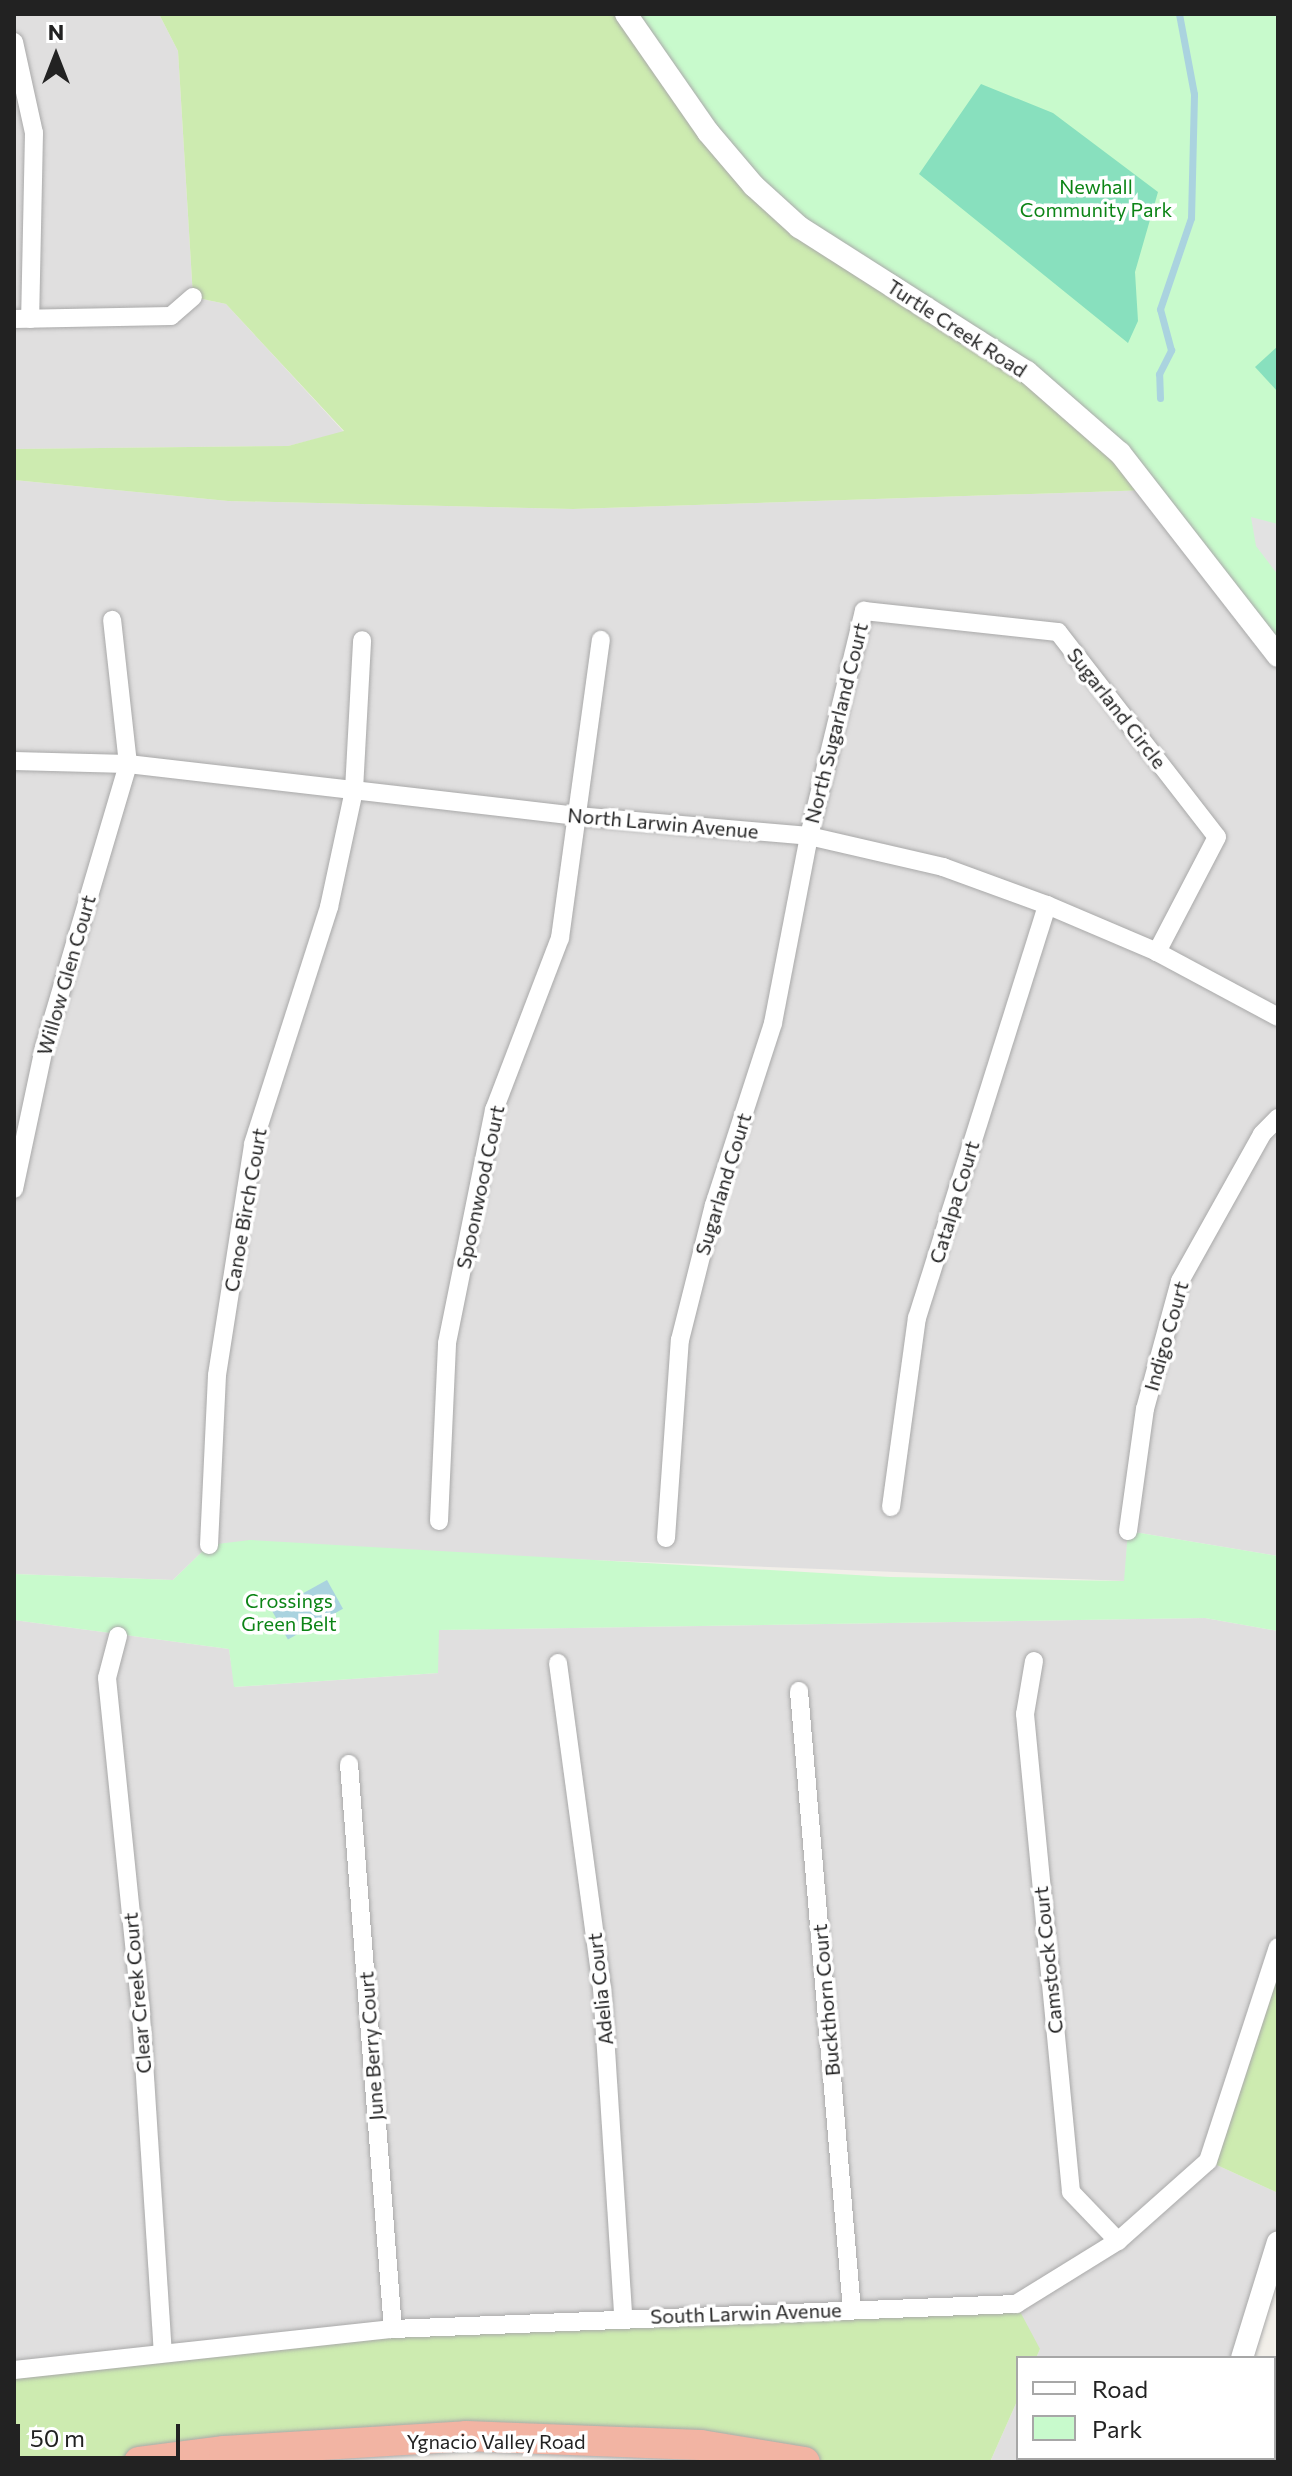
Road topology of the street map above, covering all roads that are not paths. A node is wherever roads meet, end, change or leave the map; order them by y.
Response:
1 (626, 14) edge
2 (14, 42) edge
3 (193, 297) dead end
4 (22, 319) edge
5 (864, 611) joint
6 (112, 620) dead end
7 (362, 640) dead end
8 (601, 640) dead end
9 (1278, 656) edge
10 (14, 761) edge
11 (128, 764) junction
12 (354, 790) junction
13 (577, 816) junction
14 (809, 836) junction
15 (1047, 905) junction
16 (1157, 952) junction
17 (1278, 1017) edge
18 (1278, 1118) edge
19 (14, 1189) edge
20 (891, 1507) dead end
21 (439, 1521) dead end
22 (1128, 1531) dead end
23 (666, 1538) dead end
24 (209, 1545) dead end
25 (118, 1636) dead end
26 (1034, 1661) dead end
27 (558, 1663) dead end
28 (799, 1691) dead end
29 (349, 1764) dead end
30 (1278, 1947) edge
31 (1118, 2241) junction
32 (1278, 2242) edge
33 (852, 2310) junction
34 (623, 2317) junction
35 (393, 2329) junction
36 (163, 2352) junction
37 (1243, 2356) edge
38 (14, 2370) edge
39 (139, 2462) edge
40 (805, 2462) edge

1 - 9 street, Turtle Creek Road
2 - 4 street
3 - 4 street
5 - 14 street, North Sugarland Court
5 - 16 street, Sugarland Circle
6 - 11 street
7 - 12 street, Canoe Birch Court
8 - 13 street, Spoonwood Court
10 - 11 street, North Larwin Avenue
11 - 12 street, North Larwin Avenue
11 - 19 street, Willow Glen Court
12 - 13 street, North Larwin Avenue
12 - 24 street, Canoe Birch Court
13 - 14 street, North Larwin Avenue
13 - 21 street, Spoonwood Court
14 - 15 street, North Larwin Avenue
14 - 23 street, Sugarland Court
15 - 16 street, North Larwin Avenue
15 - 20 street, Catalpa Court
16 - 17 street, North Larwin Avenue
18 - 22 street, Indigo Court
25 - 36 street, Clear Creek Court
26 - 31 street, Camstock Court
27 - 34 street, Adelia Court
28 - 33 street, Buckthorn Court
29 - 35 street, June Berry Court
30 - 31 street, South Larwin Avenue
31 - 33 street, South Larwin Avenue
32 - 37 street
33 - 34 street, South Larwin Avenue
34 - 35 street, South Larwin Avenue
35 - 36 street, South Larwin Avenue
36 - 38 street, South Larwin Avenue
39 - 40 highway, Ygnacio Valley Road

